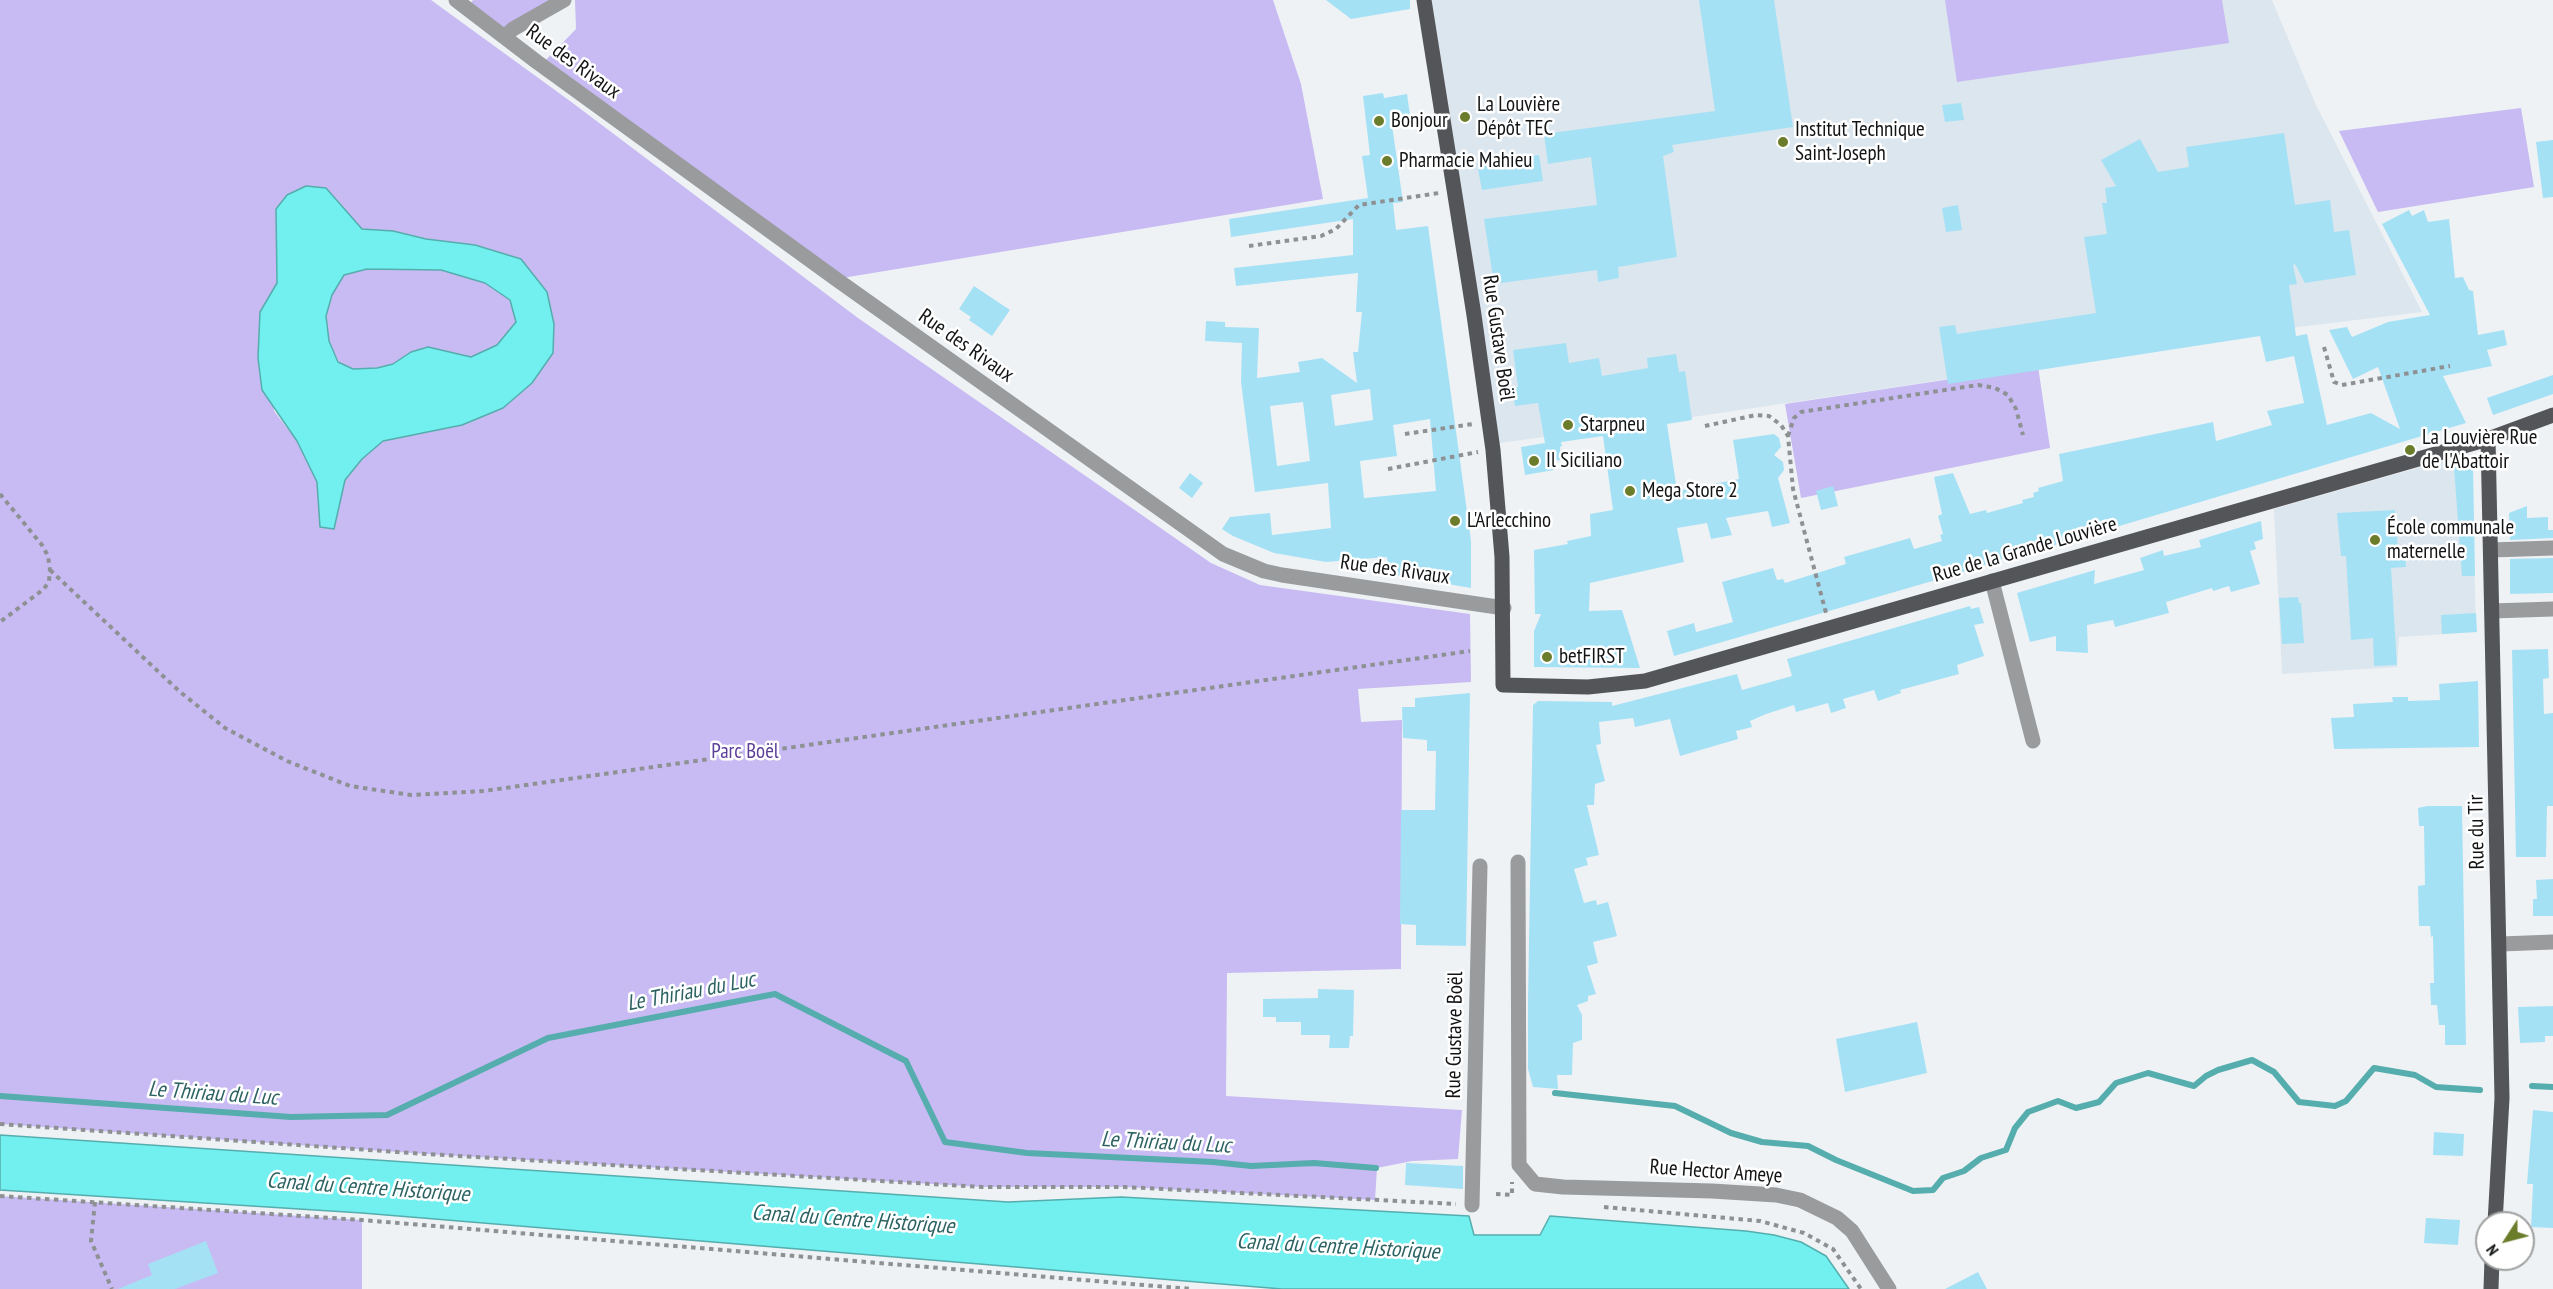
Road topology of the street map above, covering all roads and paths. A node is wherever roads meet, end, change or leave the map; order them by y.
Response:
1 (456, 0) edge
2 (564, 0) edge
3 (1424, 0) edge
4 (504, 37) junction
5 (1454, 191) junction
6 (1249, 246) dead end
7 (2324, 347) dead end
8 (2450, 366) dead end
9 (2553, 415) edge
10 (1489, 422) junction
11 (1705, 426) dead end
12 (1405, 434) dead end
13 (2023, 435) dead end
14 (1788, 436) junction
15 (2488, 439) junction
16 (1493, 450) junction
17 (1388, 468) dead end
18 (0, 494) edge
19 (2553, 548) edge
20 (2491, 550) junction
21 (50, 570) junction
22 (1992, 581) junction
23 (1504, 608) junction
24 (2553, 609) edge
25 (2492, 611) junction
26 (0, 622) edge
27 (1830, 628) junction
28 (1470, 651) dead end
29 (1503, 685) joint
30 (2033, 741) dead end
31 (1518, 862) dead end
32 (1480, 866) dead end
33 (2553, 942) edge
34 (2500, 944) junction
35 (0, 1124) edge
36 (1496, 1194) dead end
37 (1512, 1195) dead end
38 (0, 1196) edge
39 (95, 1202) junction
40 (1472, 1205) joint
41 (1594, 1206) dead end
42 (2496, 1211) edge
43 (2492, 1271) edge
44 (112, 1289) edge
45 (1192, 1289) edge
46 (1861, 1289) edge
47 (1889, 1289) edge
48 (2491, 1289) edge

1 - 4 street, Rue des Rivaux
2 - 4 street
3 - 5 main road, Rue Gustave Boël
4 - 23 street, Rue des Rivaux
5 - 6 path
5 - 10 main road, Rue Gustave Boël
7 - 8 path
9 - 15 main road, Rue de la Grande Louvière
10 - 12 path
10 - 16 main road, Rue Gustave Boël
11 - 14 path
13 - 14 path
14 - 27 path
15 - 20 main road, Rue du Tir
15 - 22 main road, Rue de la Grande Louvière
16 - 17 path
16 - 23 main road, Rue Gustave Boël
18 - 21 path
19 - 20 street
20 - 25 main road, Rue du Tir
21 - 26 path
21 - 28 path
22 - 27 main road, Rue de la Grande Louvière
22 - 30 street
23 - 29 main road, Rue Gustave Boël
24 - 25 street
25 - 34 main road, Rue du Tir
27 - 29 main road, Rue de la Grande Louvière
31 - 47 street, Rue Hector Ameye
32 - 40 street, Rue Gustave Boël
33 - 34 street
34 - 42 main road, Rue du Tir
35 - 40 path
36 - 37 path
38 - 39 path
39 - 44 path
39 - 45 path
41 - 46 path
43 - 48 main road

